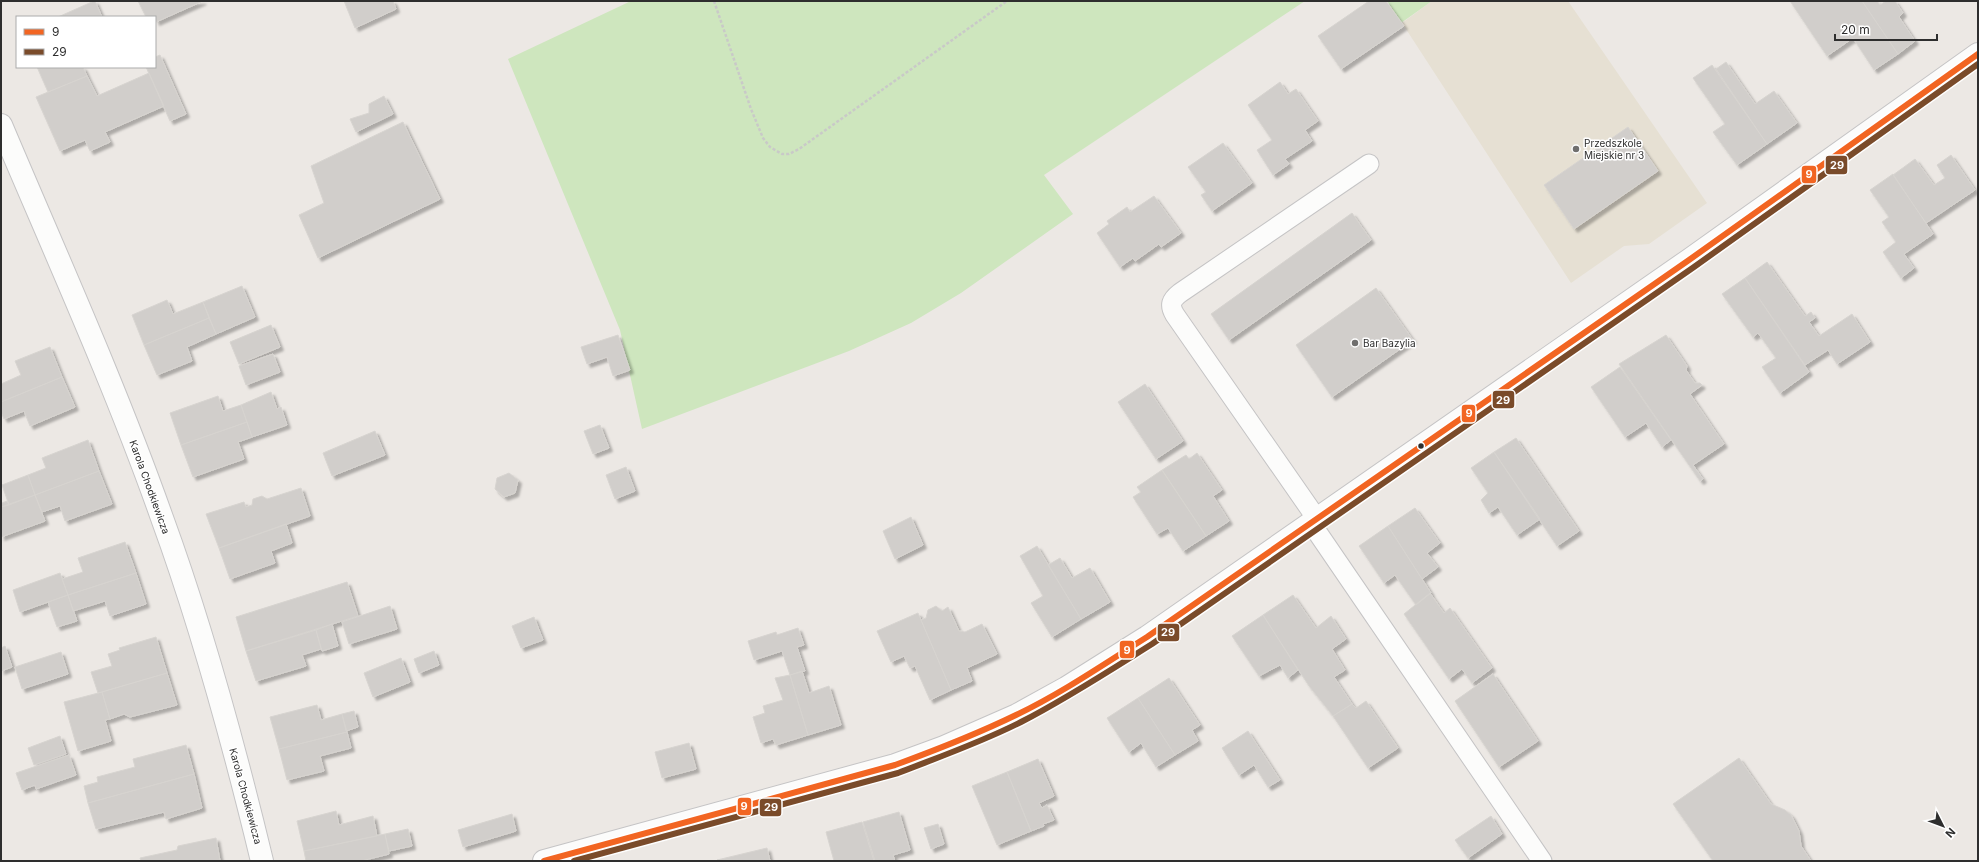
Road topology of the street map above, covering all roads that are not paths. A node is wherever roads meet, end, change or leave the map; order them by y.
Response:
1 (1978, 54) edge
2 (1, 125) edge
3 (1369, 164) dead end
4 (1314, 521) junction
5 (262, 861) edge
6 (544, 861) edge
7 (1542, 861) edge

1 - 4 street
2 - 5 street, Karola Chodkiewicza
3 - 4 lane
4 - 6 street
4 - 7 lane

